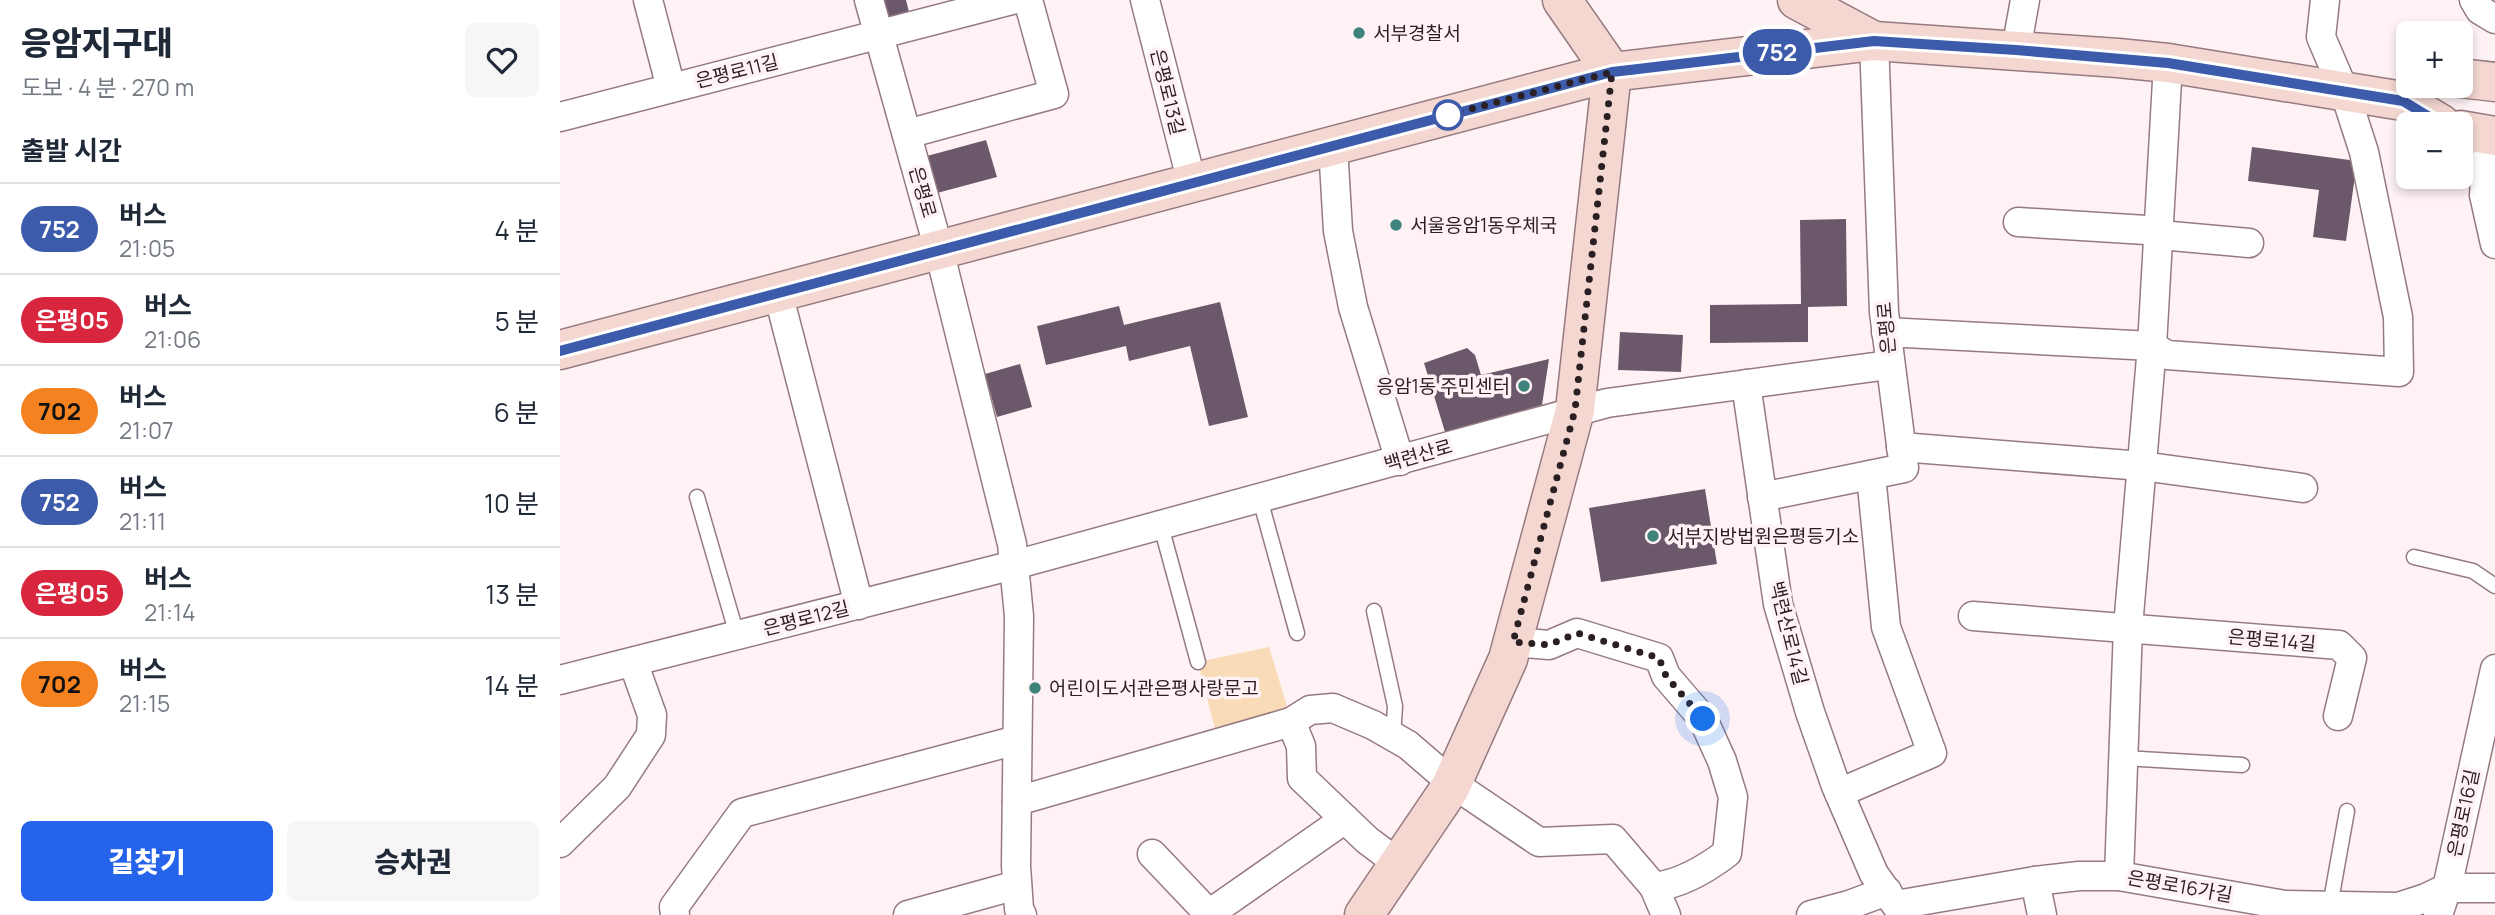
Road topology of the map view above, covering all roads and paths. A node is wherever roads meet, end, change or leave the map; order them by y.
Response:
1 (648, 0) edge
2 (869, 0) edge
3 (1012, 0) edge
4 (1028, 0) edge
5 (1144, 0) edge
6 (1562, 0) edge
7 (1797, 0) edge
8 (2025, 0) edge
9 (2325, 0) edge
10 (2474, 0) edge
11 (2495, 19) edge
12 (879, 34) junction
13 (1874, 41) junction
14 (2016, 50) junction
15 (2168, 63) junction
16 (1612, 72) junction
17 (2473, 79) edge
18 (2495, 82) edge
19 (671, 88) junction
20 (2345, 93) junction
21 (2396, 93) edge
22 (2421, 98) edge
23 (2432, 112) edge
24 (560, 117) edge
25 (907, 134) junction
26 (2483, 134) edge
27 (1334, 146) junction
28 (1192, 183) junction
29 (2018, 222) dead end
30 (2160, 235) junction
31 (2249, 243) dead end
32 (2495, 244) edge
33 (939, 250) junction
34 (778, 293) junction
35 (1886, 332) junction
36 (2152, 346) junction
37 (560, 351) edge
38 (1889, 365) junction
39 (1746, 384) junction
40 (1575, 410) junction
41 (1901, 447) junction
42 (1400, 461) junction
43 (2142, 466) junction
44 (1871, 475) junction
45 (2303, 488) dead end
46 (697, 497) dead end
47 (1762, 497) junction
48 (1260, 499) junction
49 (1161, 526) junction
50 (2414, 556) dead end
51 (1014, 565) junction
52 (2495, 586) edge
53 (859, 605) junction
54 (1374, 611) dead end
55 (1973, 616) dead end
56 (2128, 627) junction
57 (1297, 633) dead end
58 (737, 635) junction
59 (1513, 642) junction
60 (633, 662) junction
61 (1198, 662) dead end
62 (2495, 669) edge
63 (560, 680) edge
64 (2338, 716) dead end
65 (1291, 722) junction
66 (1393, 737) junction
67 (1017, 740) junction
68 (2124, 758) junction
69 (2242, 765) dead end
70 (1452, 783) junction
71 (1839, 793) junction
72 (1017, 801) junction
73 (2347, 811) dead end
74 (1345, 819) junction
75 (560, 843) edge
76 (1153, 854) dead end
77 (1399, 864) junction
78 (2119, 876) junction
79 (2035, 881) junction
80 (1017, 885) junction
81 (1654, 887) junction
82 (2447, 888) junction
83 (2495, 888) edge
84 (1887, 891) junction
85 (2330, 906) junction
86 (675, 915) edge
87 (908, 915) edge
88 (1022, 915) edge
89 (1210, 915) edge
90 (1364, 915) edge
91 (1666, 915) edge
92 (1811, 915) edge
93 (2042, 915) edge
94 (2438, 915) edge

1 - 19 street
2 - 12 street
3 - 12 street
4 - 25 street
5 - 28 street, 은평로13길
6 - 16 main road
7 - 13 main road
8 - 14 street
9 - 20 street
10 - 11 street
12 - 19 street, 은평로11길
12 - 25 street, 은평로
13 - 14 main road
13 - 16 main road
13 - 35 street, 은평로
14 - 15 main road
15 - 20 main road
15 - 30 street
16 - 27 main road
16 - 40 main road
17 - 18 main road
19 - 24 street, 은평로11길
20 - 21 main road
20 - 36 street
22 - 23 main road
25 - 33 street, 은평로
26 - 32 street
27 - 28 main road
27 - 42 street
28 - 33 main road
29 - 30 street
30 - 31 street
30 - 36 street
33 - 34 main road
33 - 51 street
34 - 37 main road
34 - 53 street
35 - 36 street
35 - 38 street, 은평로
36 - 43 street
38 - 39 street, 백련산로
38 - 41 street, 은평로
39 - 40 street, 백련산로
39 - 47 street, 백련산로14길
40 - 42 street, 백련산로
40 - 59 main road
41 - 43 street
41 - 44 street
42 - 48 street, 백련산로
43 - 45 street
43 - 56 street
44 - 47 street
44 - 71 street
46 - 58 lane, 은평로12길
47 - 71 street, 백련산로14길
48 - 49 street, 백련산로
48 - 57 lane
49 - 51 street, 은평로12길
49 - 61 lane
50 - 52 lane
51 - 53 street, 은평로12길
51 - 67 street
53 - 58 street, 은평로12길
54 - 66 lane
55 - 56 street, 은평로14길
56 - 64 street, 은평로14길
56 - 68 street
58 - 60 street
59 - 70 main road
59 - 81 street
60 - 63 street
60 - 75 street
62 - 82 street, 은평로16길
65 - 66 street
65 - 72 street
65 - 74 street
66 - 70 street
67 - 72 street
67 - 86 street
68 - 69 lane
68 - 78 street
70 - 77 main road
70 - 81 street
71 - 84 street, 백련산로14길
72 - 80 street
73 - 85 lane
74 - 77 street
74 - 89 street
76 - 89 street
77 - 90 main road
78 - 79 street, 은평로16가길
78 - 85 street, 은평로16가길
79 - 84 street
79 - 93 street
80 - 87 street
80 - 88 street
81 - 91 street
82 - 83 street
82 - 85 street, 은평로16가길
82 - 94 street, 은평로16길
84 - 92 street

